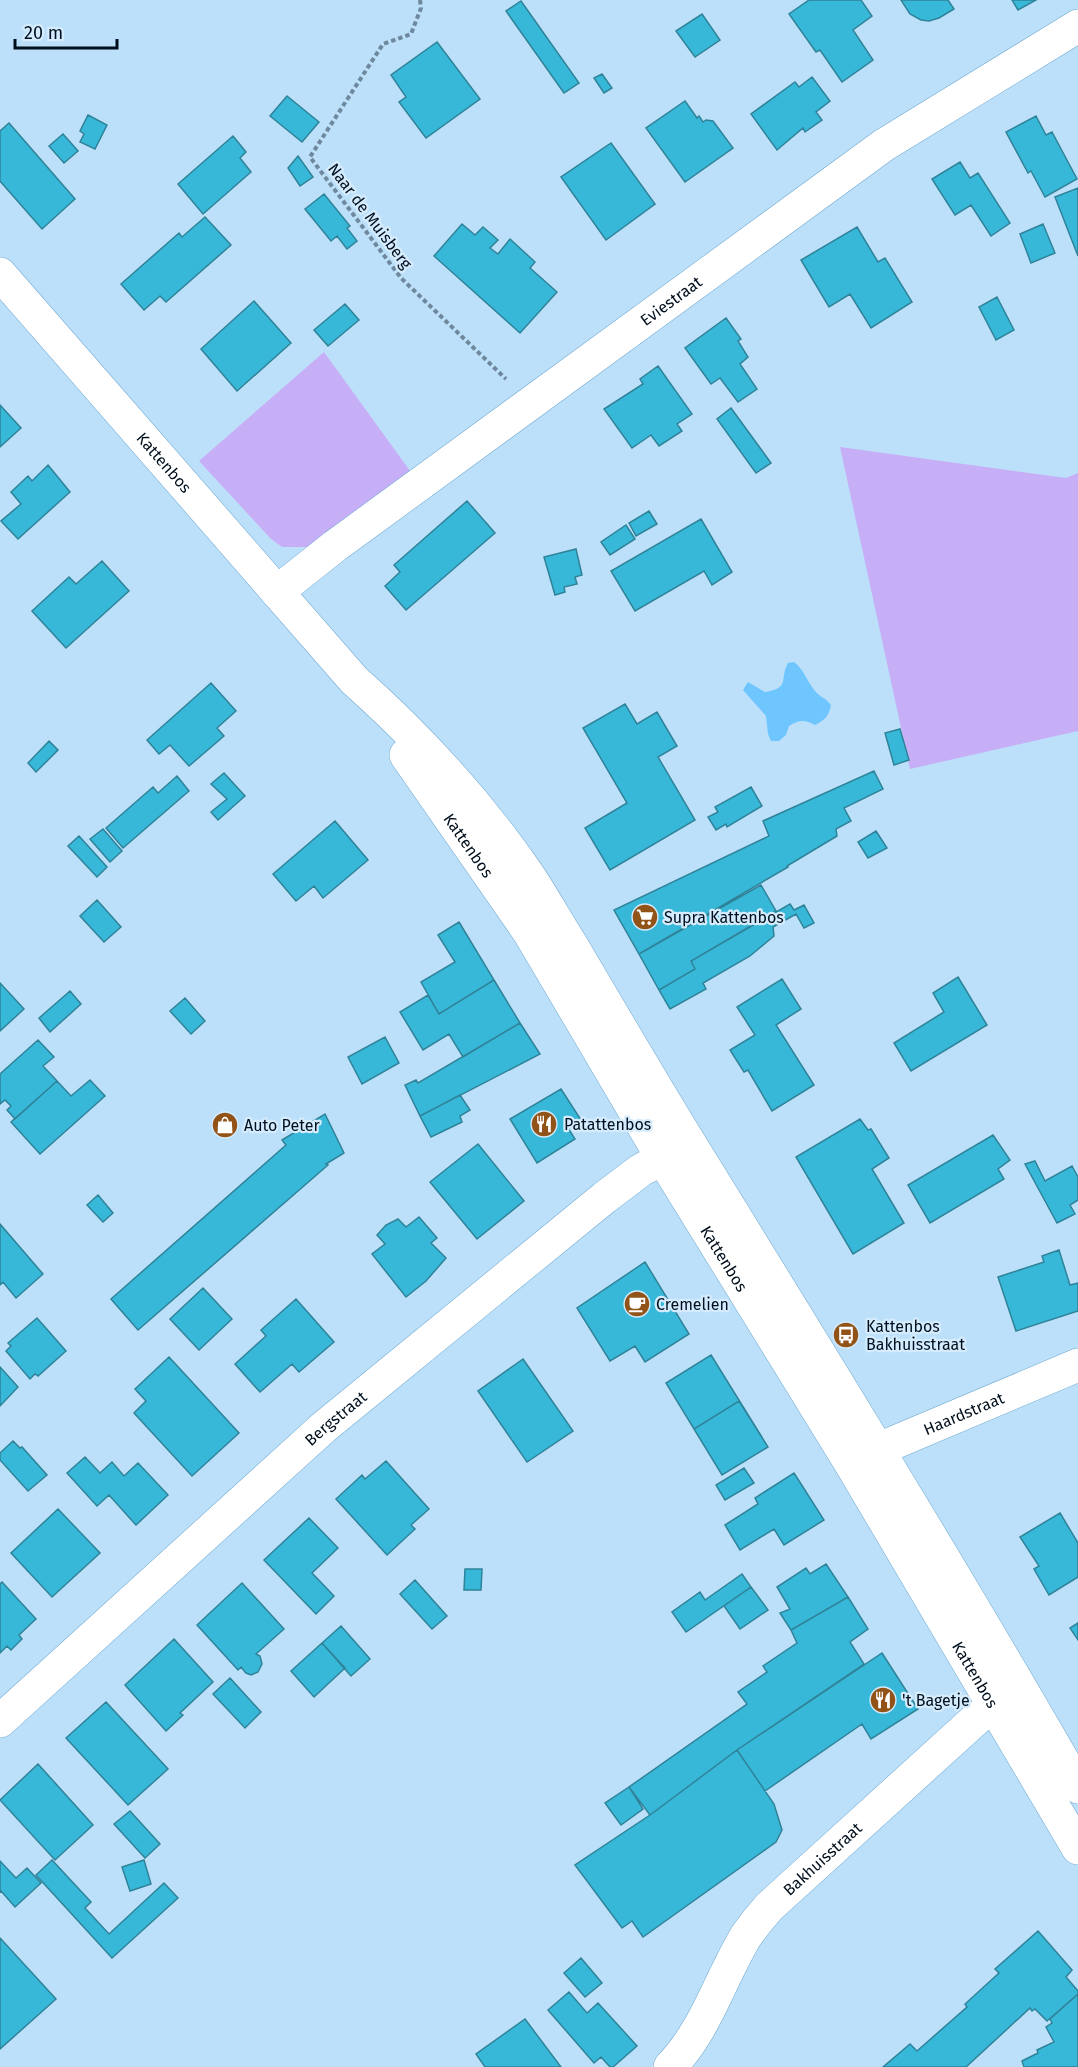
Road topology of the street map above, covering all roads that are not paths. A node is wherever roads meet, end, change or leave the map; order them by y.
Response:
1 (1078, 26) edge
2 (0, 274) edge
3 (277, 592) junction
4 (677, 1151) junction
5 (1078, 1365) edge
6 (879, 1449) junction
7 (851, 1464) junction
8 (1021, 1687) junction
9 (994, 1705) junction
10 (0, 1721) edge
11 (1078, 1787) edge
12 (1078, 1848) edge
13 (670, 2067) edge

1 - 3 main road, Eviestraat
2 - 3 main road, Kattenbos
3 - 4 main road, Kattenbos
4 - 6 main road, Kattenbos
4 - 7 main road, Kattenbos
4 - 10 main road, Bergstraat
5 - 6 main road, Haardstraat
6 - 7 main road, Haardstraat
6 - 8 main road, Kattenbos
7 - 9 main road, Kattenbos
8 - 9 main road, Bakhuisstraat
8 - 11 main road, Kattenbos
9 - 12 main road, Kattenbos
9 - 13 main road, Bakhuisstraat

